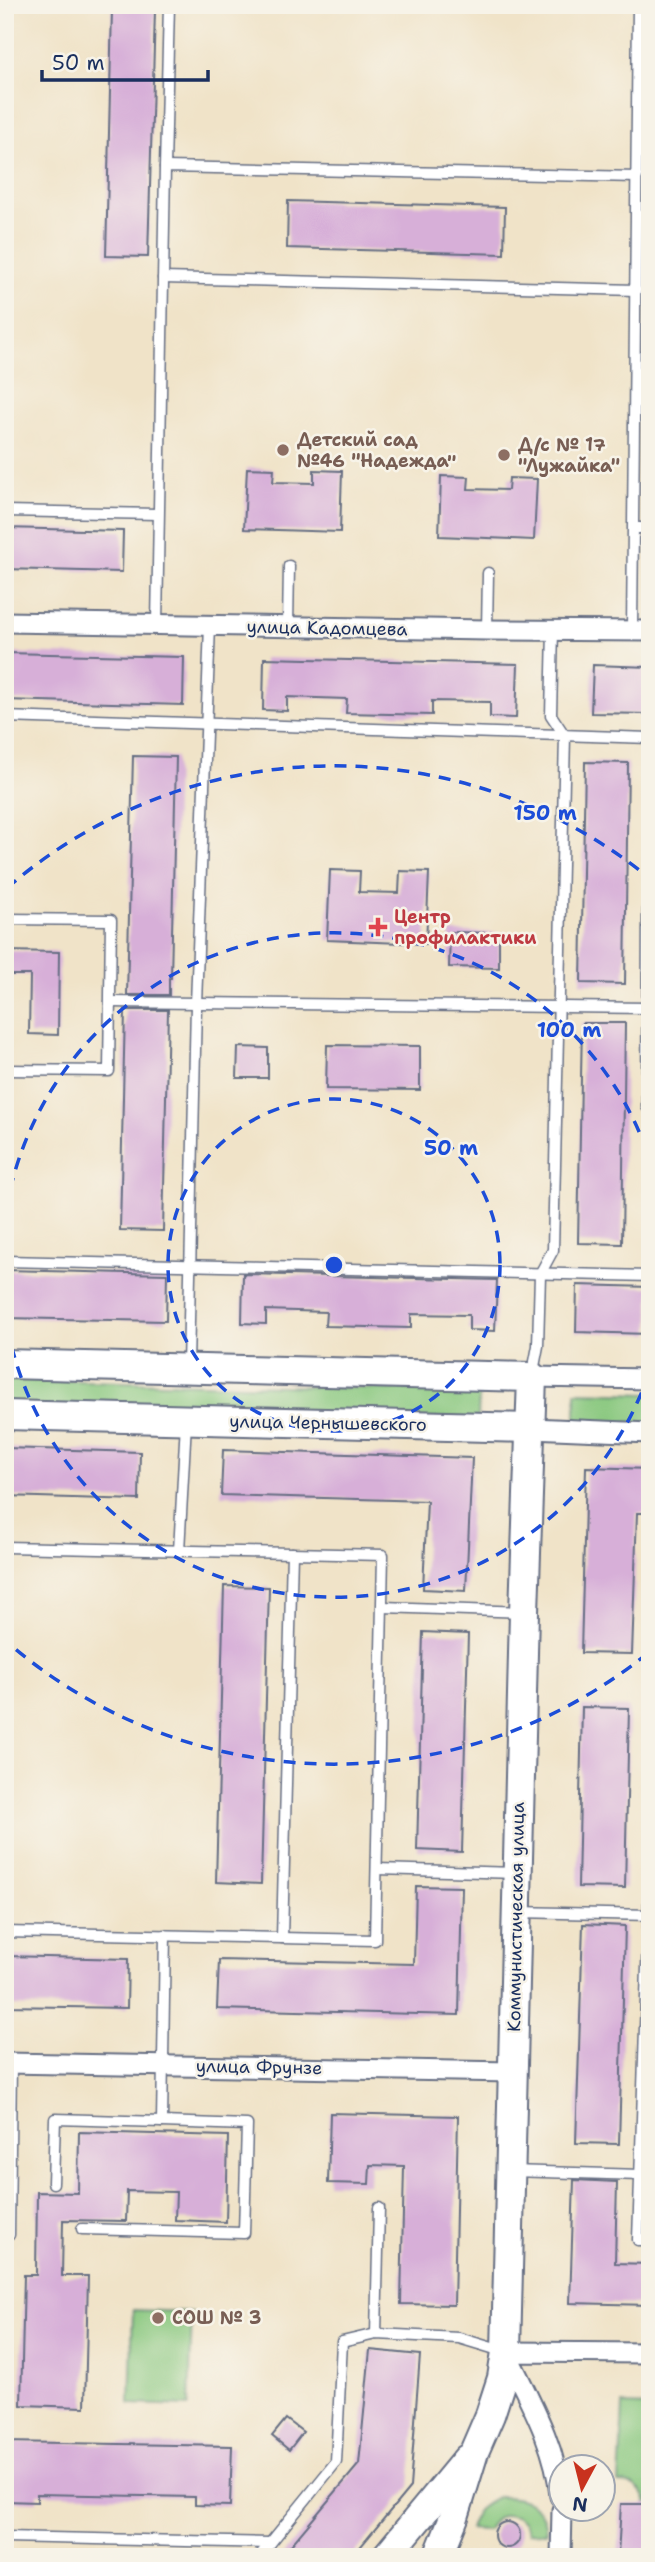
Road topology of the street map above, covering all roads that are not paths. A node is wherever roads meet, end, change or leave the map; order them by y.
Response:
1 (169, 5) edge
2 (638, 5) edge
3 (165, 167) junction
4 (637, 177) junction
5 (163, 278) junction
6 (636, 290) junction
7 (5, 512) edge
8 (158, 514) junction
9 (634, 528) junction
10 (650, 528) edge
11 (289, 566) dead end
12 (488, 573) dead end
13 (5, 622) edge
14 (157, 625) junction
15 (210, 625) junction
16 (288, 627) junction
17 (487, 630) junction
18 (553, 630) junction
19 (641, 630) edge
20 (5, 717) edge
21 (206, 723) junction
22 (565, 736) junction
23 (650, 738) edge
24 (650, 910) edge
25 (5, 919) edge
26 (110, 1002) junction
27 (196, 1004) junction
28 (559, 1006) junction
29 (648, 1008) edge
30 (5, 1070) edge
31 (650, 1107) edge
32 (5, 1261) edge
33 (190, 1265) junction
34 (540, 1274) junction
35 (650, 1276) edge
36 (5, 1364) edge
37 (187, 1367) junction
38 (532, 1377) junction
39 (650, 1379) edge
40 (5, 1415) edge
41 (186, 1420) junction
42 (531, 1428) junction
43 (650, 1433) edge
44 (5, 1547) edge
45 (179, 1551) junction
46 (292, 1553) junction
47 (383, 1607) junction
48 (523, 1612) junction
49 (377, 1869) junction
50 (517, 1874) junction
51 (650, 1877) edge
52 (516, 1912) junction
53 (649, 1915) edge
54 (5, 1932) edge
55 (165, 1936) junction
56 (282, 1938) junction
57 (8, 2063) edge
58 (163, 2066) junction
59 (512, 2072) junction
60 (162, 2122) junction
61 (510, 2171) junction
62 (640, 2175) junction
63 (53, 2183) dead end
64 (379, 2208) dead end
65 (82, 2229) dead end
66 (5, 2235) edge
67 (650, 2241) edge
68 (376, 2334) junction
69 (506, 2352) junction
70 (650, 2353) edge
71 (474, 2452) junction
72 (551, 2454) edge
73 (562, 2524) edge
74 (5, 2537) edge
75 (270, 2543) junction
76 (259, 2557) edge
77 (386, 2557) edge
78 (438, 2557) edge
79 (561, 2557) edge

1 - 3 lane
2 - 4 lane
3 - 4 lane
3 - 5 lane
4 - 6 lane
5 - 6 lane
5 - 8 lane
6 - 9 lane
7 - 8 lane
8 - 14 lane
9 - 10 lane
9 - 19 lane
11 - 16 lane
12 - 17 lane
13 - 14 street, улица Кадомцева
14 - 15 street, улица Кадомцева
15 - 16 street, улица Кадомцева
15 - 21 lane
16 - 17 street, улица Кадомцева
17 - 18 street, улица Кадомцева
18 - 19 street, улица Кадомцева
18 - 22 lane
20 - 21 lane
21 - 22 lane
21 - 27 lane
22 - 23 lane
22 - 28 lane
24 - 29 lane
25 - 26 lane
26 - 27 lane
26 - 30 lane
27 - 28 lane
27 - 33 lane
28 - 29 lane
28 - 34 lane
29 - 31 lane
32 - 33 lane
33 - 34 lane
33 - 37 lane
34 - 35 lane
34 - 38 lane
36 - 37 main road
37 - 38 main road
38 - 39 street
38 - 42 main road, Коммунистическая улица
40 - 41 main road, улица Чернышевского
41 - 42 main road, улица Чернышевского
41 - 45 lane
42 - 43 street, улица Чернышевского
42 - 48 main road, Коммунистическая улица
44 - 45 lane
45 - 46 lane
46 - 47 lane
46 - 56 lane
47 - 48 lane
47 - 49 lane
48 - 50 main road, Коммунистическая улица
49 - 50 lane
49 - 56 lane
50 - 52 main road, Коммунистическая улица
51 - 53 lane
52 - 53 lane
52 - 59 main road, Коммунистическая улица
53 - 62 lane
54 - 55 lane
55 - 56 lane
55 - 58 lane
57 - 58 street, улица Фрунзе
57 - 66 lane
58 - 59 street, улица Фрунзе
58 - 60 lane
59 - 61 main road, Коммунистическая улица
60 - 63 lane
60 - 65 lane
61 - 62 lane
61 - 69 main road, Коммунистическая улица
62 - 67 lane
64 - 68 lane
68 - 69 lane
68 - 75 lane
69 - 70 street
69 - 71 main road, Коммунистическая улица
69 - 72 street
71 - 77 main road, Коммунистическая улица
71 - 78 main road, Коммунистическая улица
73 - 79 street
74 - 75 lane
75 - 76 lane

